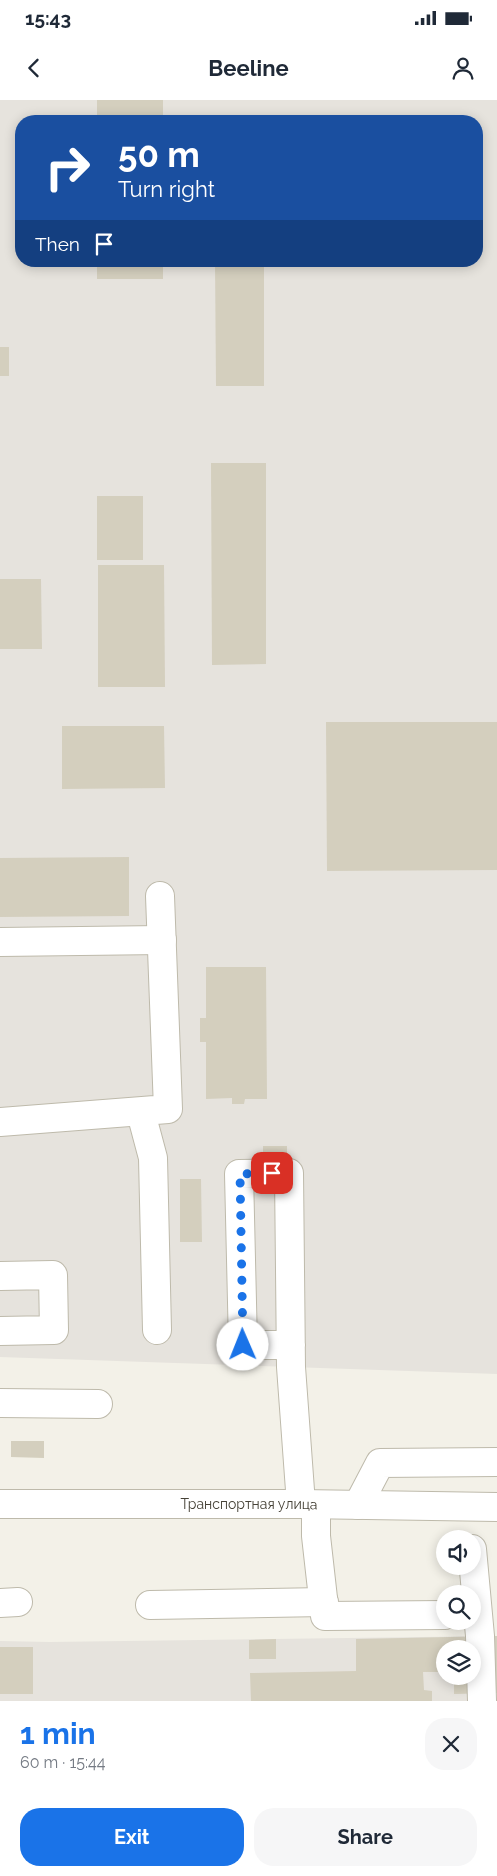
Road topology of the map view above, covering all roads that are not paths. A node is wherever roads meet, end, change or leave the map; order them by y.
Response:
1 (160, 896) dead end
2 (162, 940) junction
3 (0, 942) edge
4 (141, 1113) junction
5 (0, 1122) edge
6 (0, 1276) edge
7 (0, 1330) edge
8 (157, 1330) dead end
9 (291, 1345) junction
10 (0, 1404) edge
11 (98, 1404) dead end
12 (497, 1462) edge
13 (0, 1504) edge
14 (309, 1505) junction
15 (358, 1505) junction
16 (469, 1508) junction
17 (497, 1508) edge
18 (471, 1530) edge
19 (324, 1602) junction
20 (150, 1605) dead end
21 (481, 1608) edge
22 (436, 1615) edge
23 (482, 1701) edge

1 - 2 street
2 - 3 street
2 - 4 street
4 - 5 street
4 - 8 street
6 - 7 street
9 - 9 street
9 - 14 street
10 - 11 street
12 - 15 street
13 - 14 street, Транспортная улица
14 - 15 street, Транспортная улица
14 - 19 street
15 - 16 street, Транспортная улица
16 - 17 street, Транспортная улица
16 - 18 street
19 - 20 street
19 - 22 street
21 - 23 street

